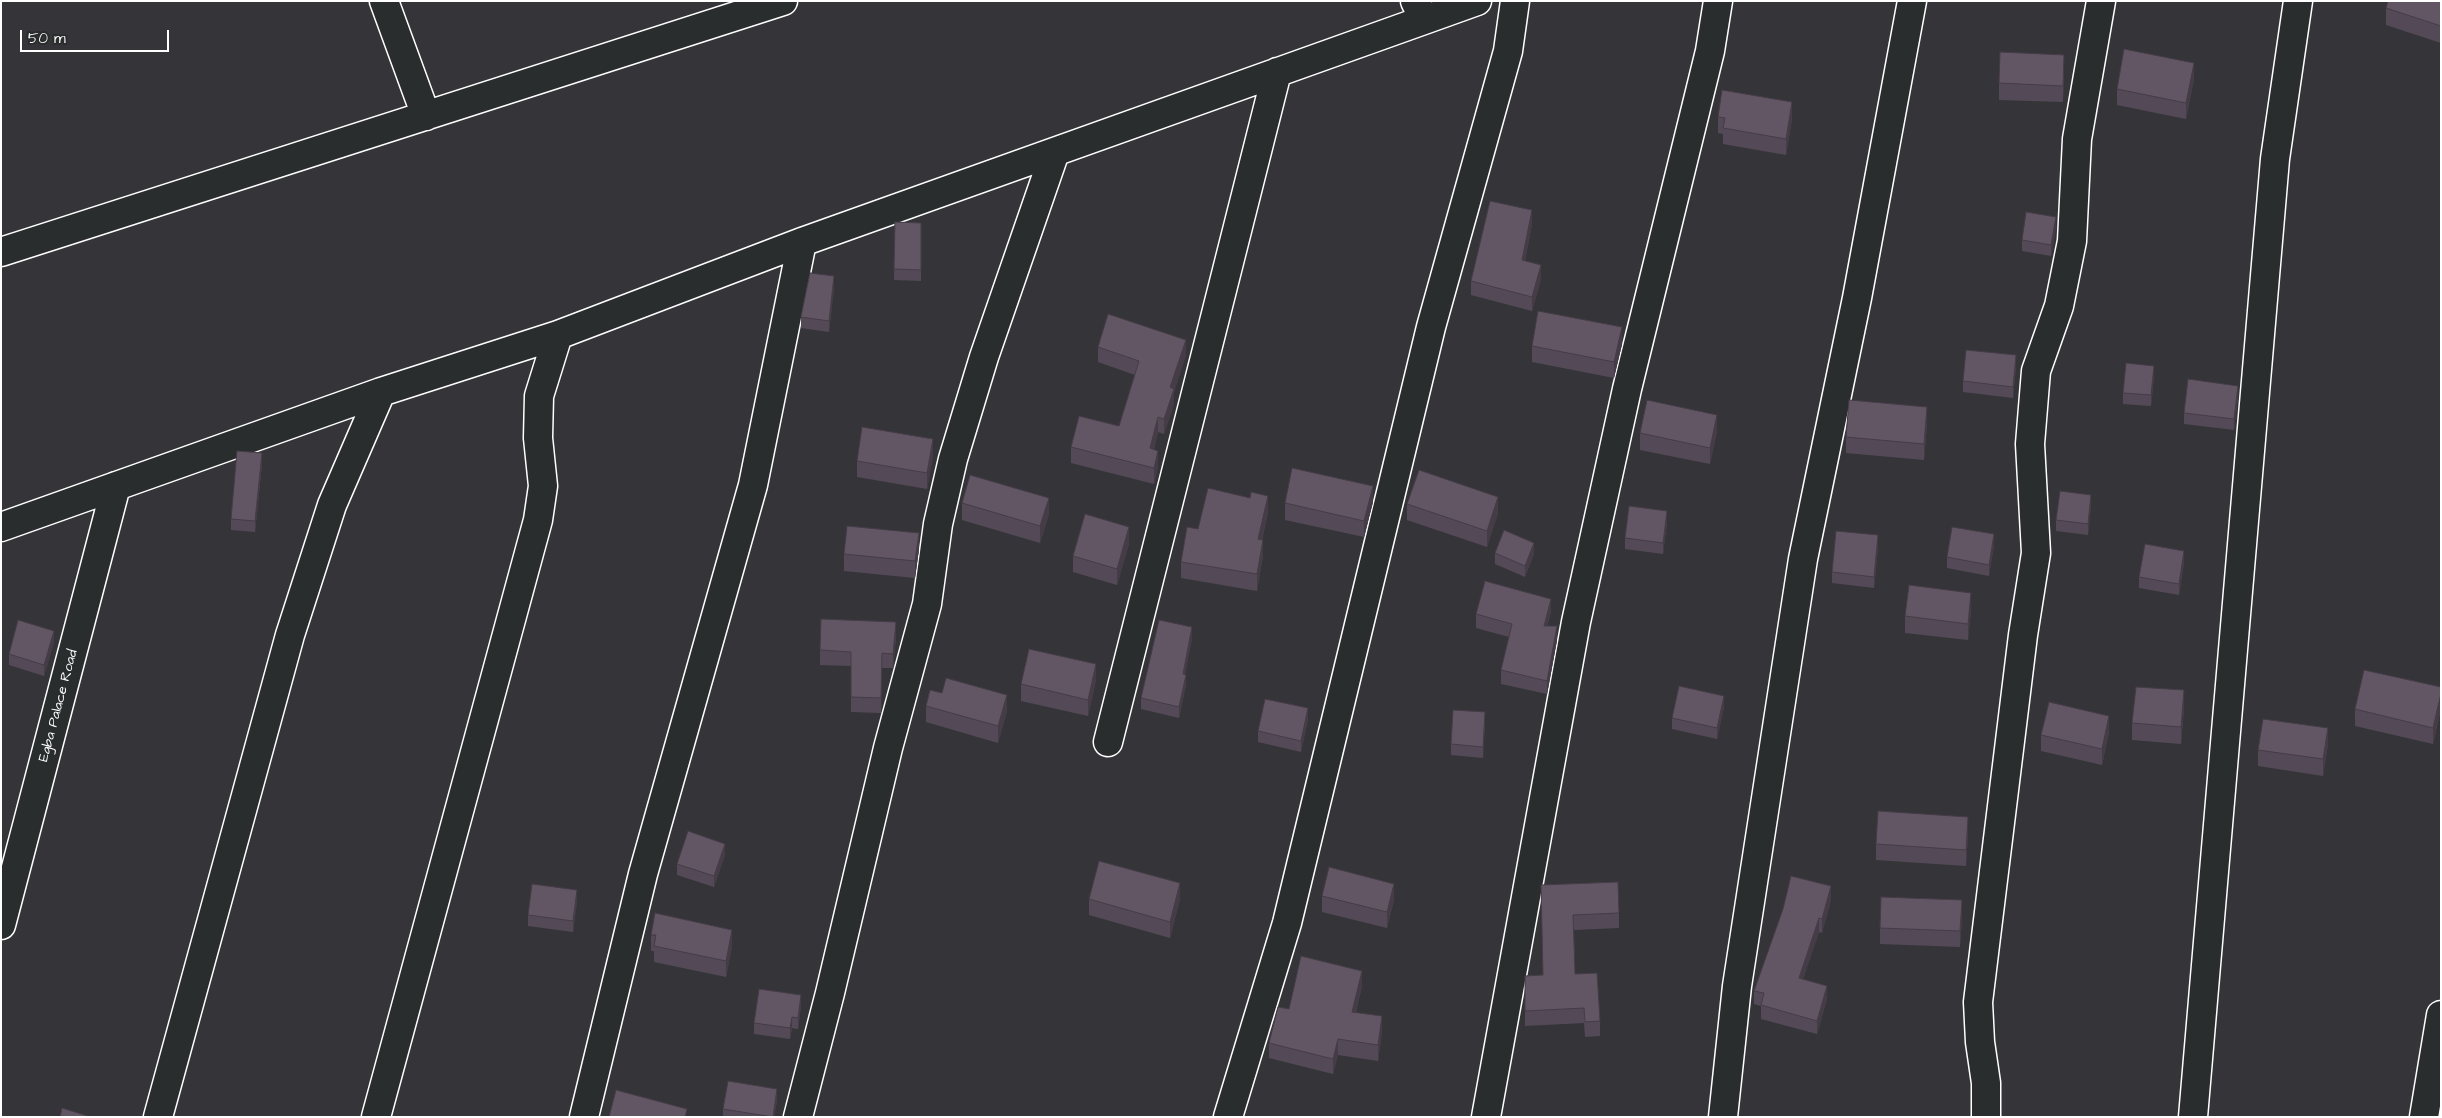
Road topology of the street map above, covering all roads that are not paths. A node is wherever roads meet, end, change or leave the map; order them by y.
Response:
1 (384, 1) edge
2 (783, 1) edge
3 (1477, 1) edge
4 (1515, 1) edge
5 (1718, 1) edge
6 (1912, 1) edge
7 (2101, 1) edge
8 (2298, 1) edge
9 (1420, 11) edge
10 (1278, 72) junction
11 (426, 116) junction
12 (1055, 152) junction
13 (802, 242) junction
14 (1, 252) edge
15 (558, 335) junction
16 (381, 392) junction
17 (116, 486) junction
18 (1, 527) edge
19 (1108, 742) dead end
20 (1, 925) edge
21 (2441, 1015) edge
22 (158, 1117) edge
23 (376, 1117) edge
24 (584, 1117) edge
25 (798, 1117) edge
26 (1228, 1117) edge
27 (1486, 1117) edge
28 (1723, 1117) edge
29 (1986, 1117) edge
30 (2193, 1117) edge
31 (2424, 1117) edge

1 - 11 street
2 - 11 street
3 - 9 street
4 - 26 street
5 - 27 street
6 - 28 street
7 - 29 street
8 - 30 street
9 - 10 street
10 - 12 street
10 - 19 street
11 - 14 street
12 - 13 street
12 - 25 street
13 - 15 street
13 - 24 street
15 - 16 street
15 - 23 street
16 - 17 street
16 - 22 street
17 - 18 street
17 - 20 street, Egba Palace Road
21 - 31 street

